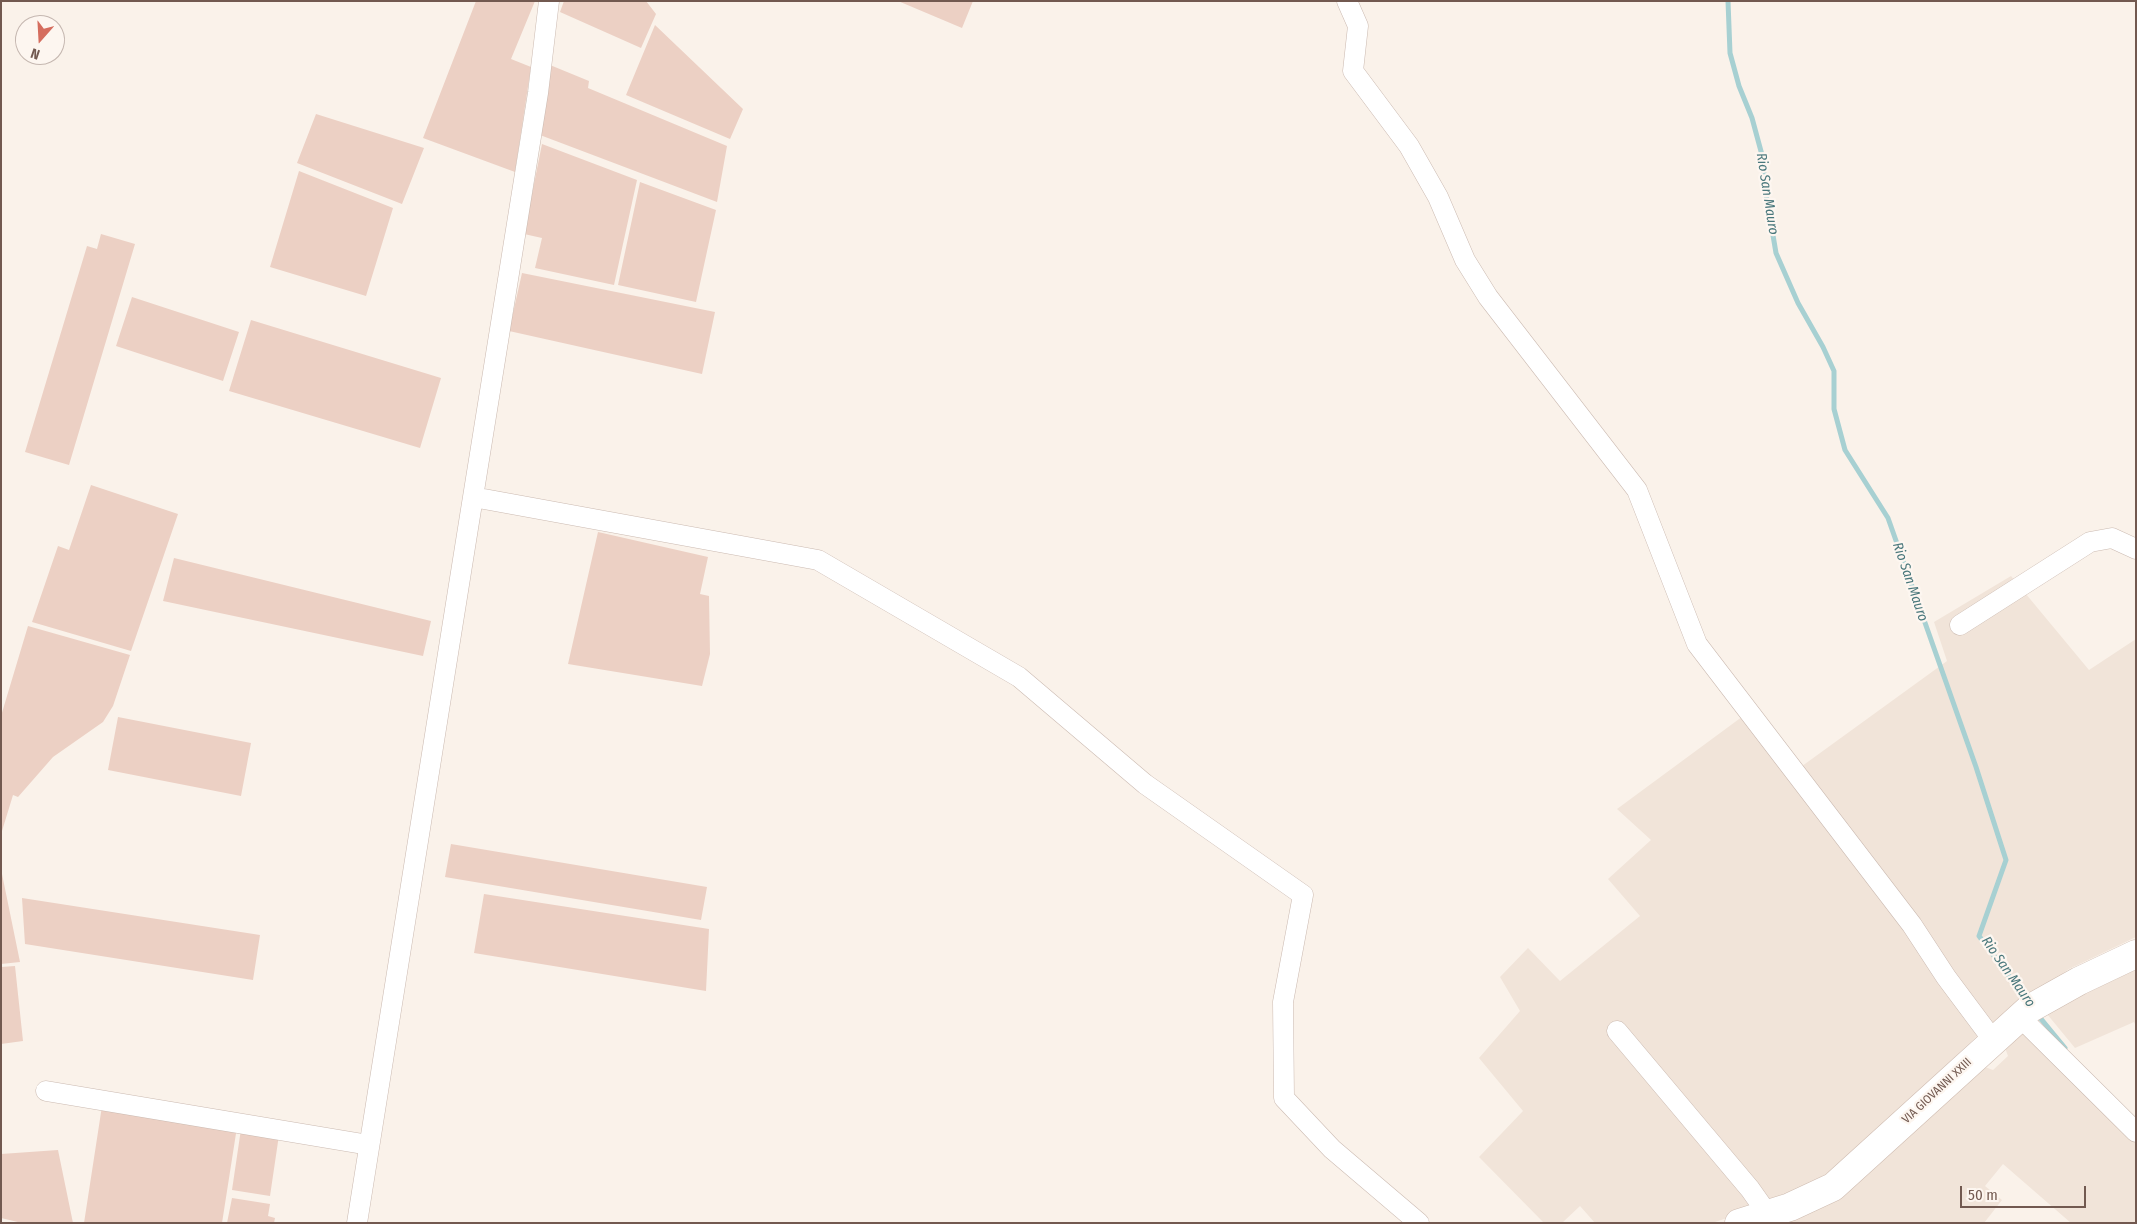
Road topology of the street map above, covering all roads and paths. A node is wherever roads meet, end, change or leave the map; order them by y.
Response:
1 (550, 1) edge
2 (1347, 1) edge
3 (473, 497) junction
4 (2136, 549) edge
5 (1960, 625) dead end
6 (2136, 954) edge
7 (2030, 1009) junction
8 (1617, 1031) dead end
9 (1993, 1040) junction
10 (46, 1091) dead end
11 (2136, 1132) edge
12 (369, 1144) junction
13 (1771, 1218) edge
14 (356, 1223) edge
15 (1418, 1223) edge
16 (1738, 1223) edge

1 - 3 street
2 - 9 street
3 - 12 street
3 - 15 street
4 - 5 street
6 - 7 main road, VIA GIOVANNI XXIII
7 - 9 main road, VIA GIOVANNI XXIII
7 - 11 street
8 - 13 street
9 - 13 main road, VIA GIOVANNI XXIII
10 - 12 street
12 - 14 street
13 - 16 main road, VIA GIOVANNI XXIII

